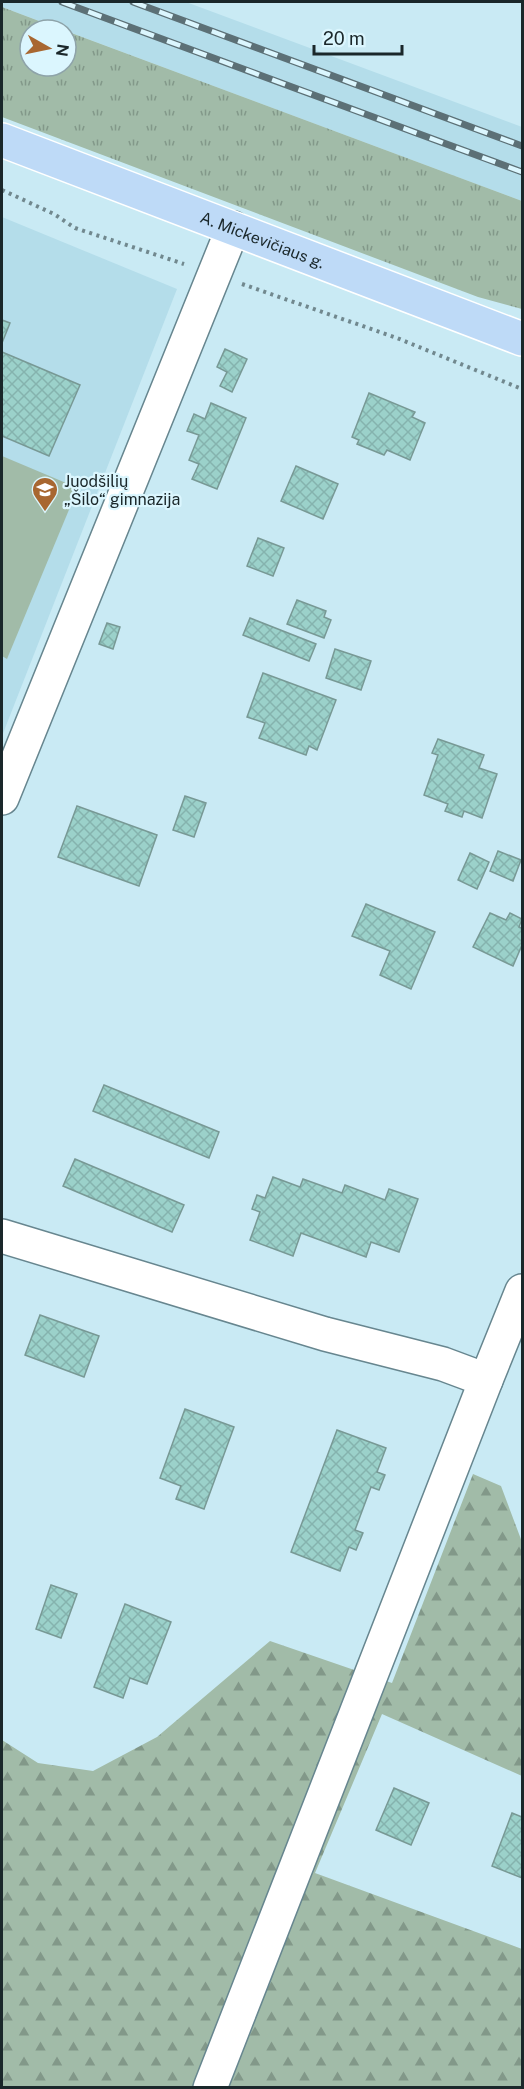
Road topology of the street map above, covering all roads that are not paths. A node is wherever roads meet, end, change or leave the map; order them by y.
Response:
1 (2, 140) edge
2 (233, 228) junction
3 (522, 339) edge
4 (2, 798) edge
5 (2, 1236) edge
6 (522, 1291) edge
7 (486, 1380) junction
8 (210, 2088) edge

1 - 2 main road, A. Mickevičiaus g.
2 - 3 main road, A. Mickevičiaus g.
2 - 4 street
5 - 7 street
6 - 7 street
7 - 8 street

